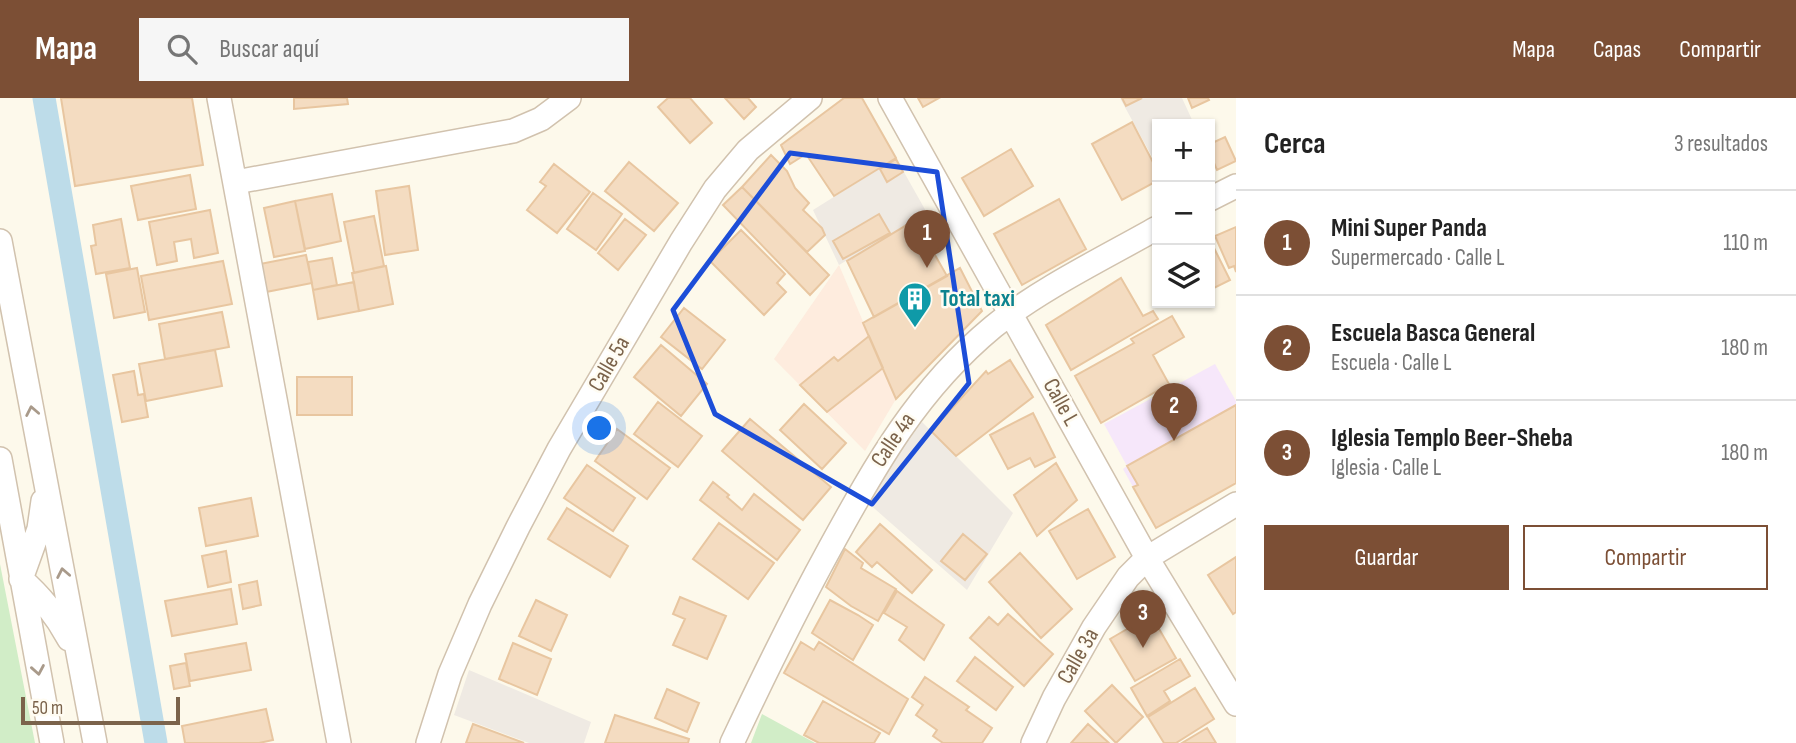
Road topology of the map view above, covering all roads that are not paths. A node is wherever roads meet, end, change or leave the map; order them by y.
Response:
1 (219, 98) edge
2 (569, 98) edge
3 (810, 98) edge
4 (890, 98) edge
5 (236, 182) junction
6 (1236, 186) edge
7 (1215, 196) edge
8 (1152, 231) edge
9 (0, 241) edge
10 (1012, 313) junction
11 (0, 458) edge
12 (45, 478) junction
13 (1236, 504) edge
14 (1147, 558) junction
15 (22, 579) junction
16 (80, 665) junction
17 (1236, 704) edge
18 (51, 743) edge
19 (95, 743) edge
20 (339, 743) edge
21 (428, 743) edge
22 (732, 743) edge
23 (1033, 743) edge

1 - 5 street
2 - 5 street
3 - 21 street, Calle 5a
4 - 10 street, Calle L
5 - 20 street
6 - 7 street
8 - 10 street, Calle 4a
12 -> 9 street
10 - 14 street, Calle L
10 - 22 street, Calle 4a
11 - 15 street
12 - 15 street
16 -> 12 street
13 - 14 street, Calle 3a
14 - 17 street, Calle L
14 - 23 street, Calle 3a
15 - 16 street
15 -> 18 street
16 - 19 street

